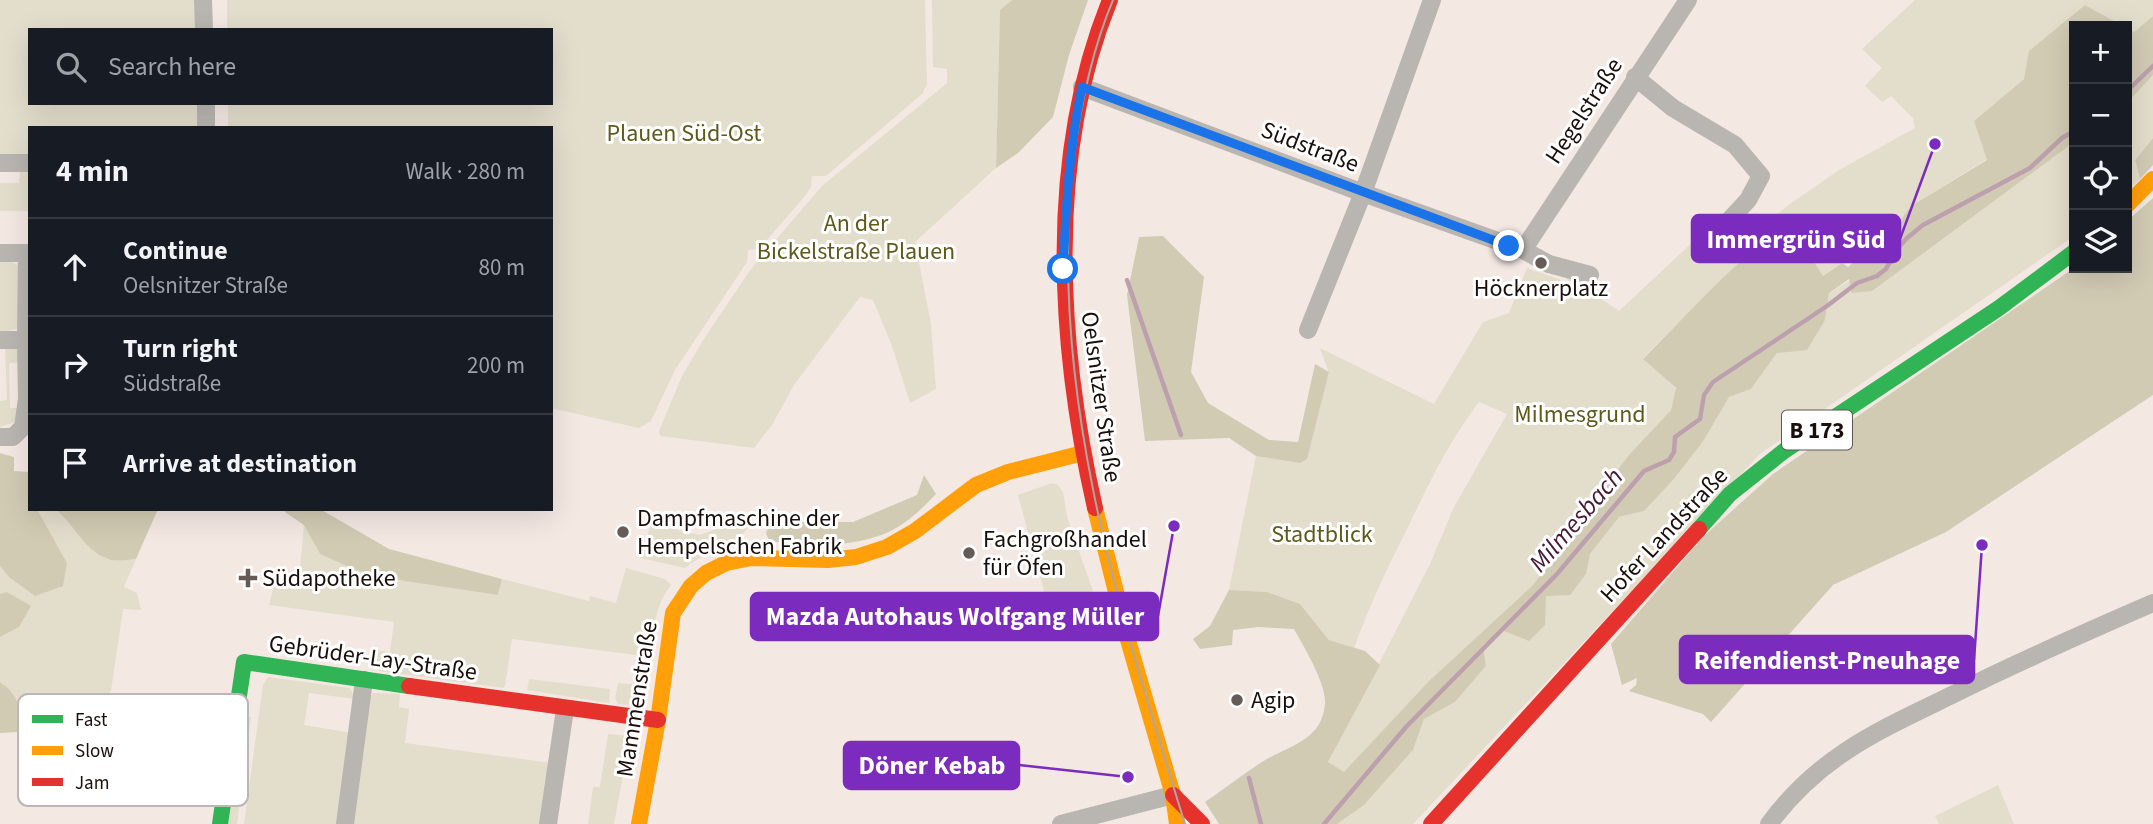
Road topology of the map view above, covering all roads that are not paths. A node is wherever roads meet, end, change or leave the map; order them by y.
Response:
1 (203, 0) edge
2 (1110, 0) edge
3 (1432, 0) edge
4 (1688, 0) edge
5 (204, 28) edge
6 (1634, 78) junction
7 (1082, 87) junction
8 (206, 105) edge
9 (206, 126) edge
10 (0, 163) edge
11 (28, 163) edge
12 (2153, 179) edge
13 (1363, 193) junction
14 (2132, 200) edge
15 (1722, 228) dead end
16 (1522, 250) junction
17 (0, 253) edge
18 (2069, 256) edge
19 (1590, 275) dead end
20 (1308, 330) dead end
21 (0, 340) edge
22 (26, 340) junction
23 (0, 437) edge
24 (1083, 453) junction
25 (2153, 603) edge
26 (364, 680) junction
27 (239, 694) edge
28 (565, 709) junction
29 (658, 720) junction
30 (1173, 795) junction
31 (223, 806) edge
32 (220, 824) edge
33 (345, 824) edge
34 (548, 824) edge
35 (639, 824) edge
36 (1061, 824) edge
37 (1177, 824) edge
38 (1202, 824) edge
39 (1431, 824) edge
40 (1769, 824) edge

1 - 5 street
2 - 7 main road, Oelsnitzer Straße
3 - 13 street
4 - 6 street, Hegelstraße
6 - 15 street
6 - 16 street, Hegelstraße
7 - 13 street, Südstraße
7 - 24 main road, Oelsnitzer Straße
8 - 9 street
10 - 11 street
12 - 14 main road
13 - 16 street, Südstraße
13 - 20 street
16 - 19 street
17 - 22 street
18 - 39 main road, Hofer Landstraße / B 173
21 - 22 street
22 - 23 street
24 - 29 main road, Mammenstraße
24 - 30 main road, Oelsnitzer Straße
25 - 40 street
26 - 27 main road, Gebrüder-Lay-Straße
26 - 28 main road, Gebrüder-Lay-Straße
26 - 33 street
28 - 29 main road, Gebrüder-Lay-Straße
28 - 34 street
29 - 35 main road, Mammenstraße
30 - 36 street
30 - 37 main road, Oelsnitzer Straße
30 - 38 main road, Oelsnitzer Straße
31 - 32 main road, Gebrüder-Lay-Straße

